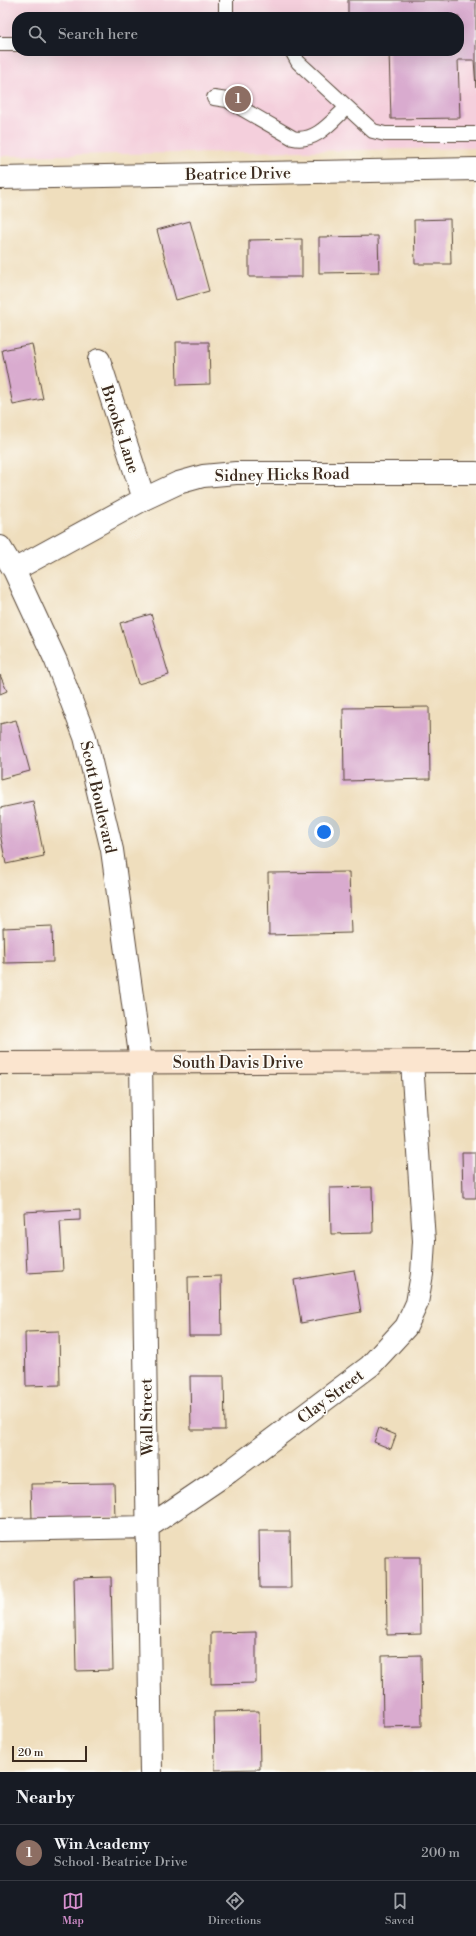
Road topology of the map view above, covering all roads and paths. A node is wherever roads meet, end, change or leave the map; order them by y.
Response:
1 (226, 0) edge
2 (226, 12) edge
3 (0, 44) edge
4 (12, 44) edge
5 (295, 56) edge
6 (214, 98) dead end
7 (347, 107) junction
8 (476, 134) edge
9 (476, 169) edge
10 (0, 178) edge
11 (99, 360) dead end
12 (476, 473) edge
13 (144, 499) junction
14 (0, 547) edge
15 (14, 570) junction
16 (476, 1061) edge
17 (141, 1062) junction
18 (412, 1062) junction
19 (0, 1063) edge
20 (148, 1527) junction
21 (0, 1530) edge
22 (151, 1772) edge

1 - 2 lane
3 - 4 lane
5 - 7 lane
6 - 7 lane
7 - 8 lane
9 - 10 street, Beatrice Drive
11 - 13 street, Brooks Lane
12 - 13 street, Sidney Hicks Road
13 - 15 street, Sidney Hicks Road
14 - 15 street, Scott Boulevard
15 - 17 street, Scott Boulevard
16 - 18 street, South Davis Drive
17 - 18 street, South Davis Drive
17 - 19 street, South Davis Drive
17 - 20 street, Wall Street
18 - 20 street, Clay Street
20 - 21 street
20 - 22 street, Wall Street

